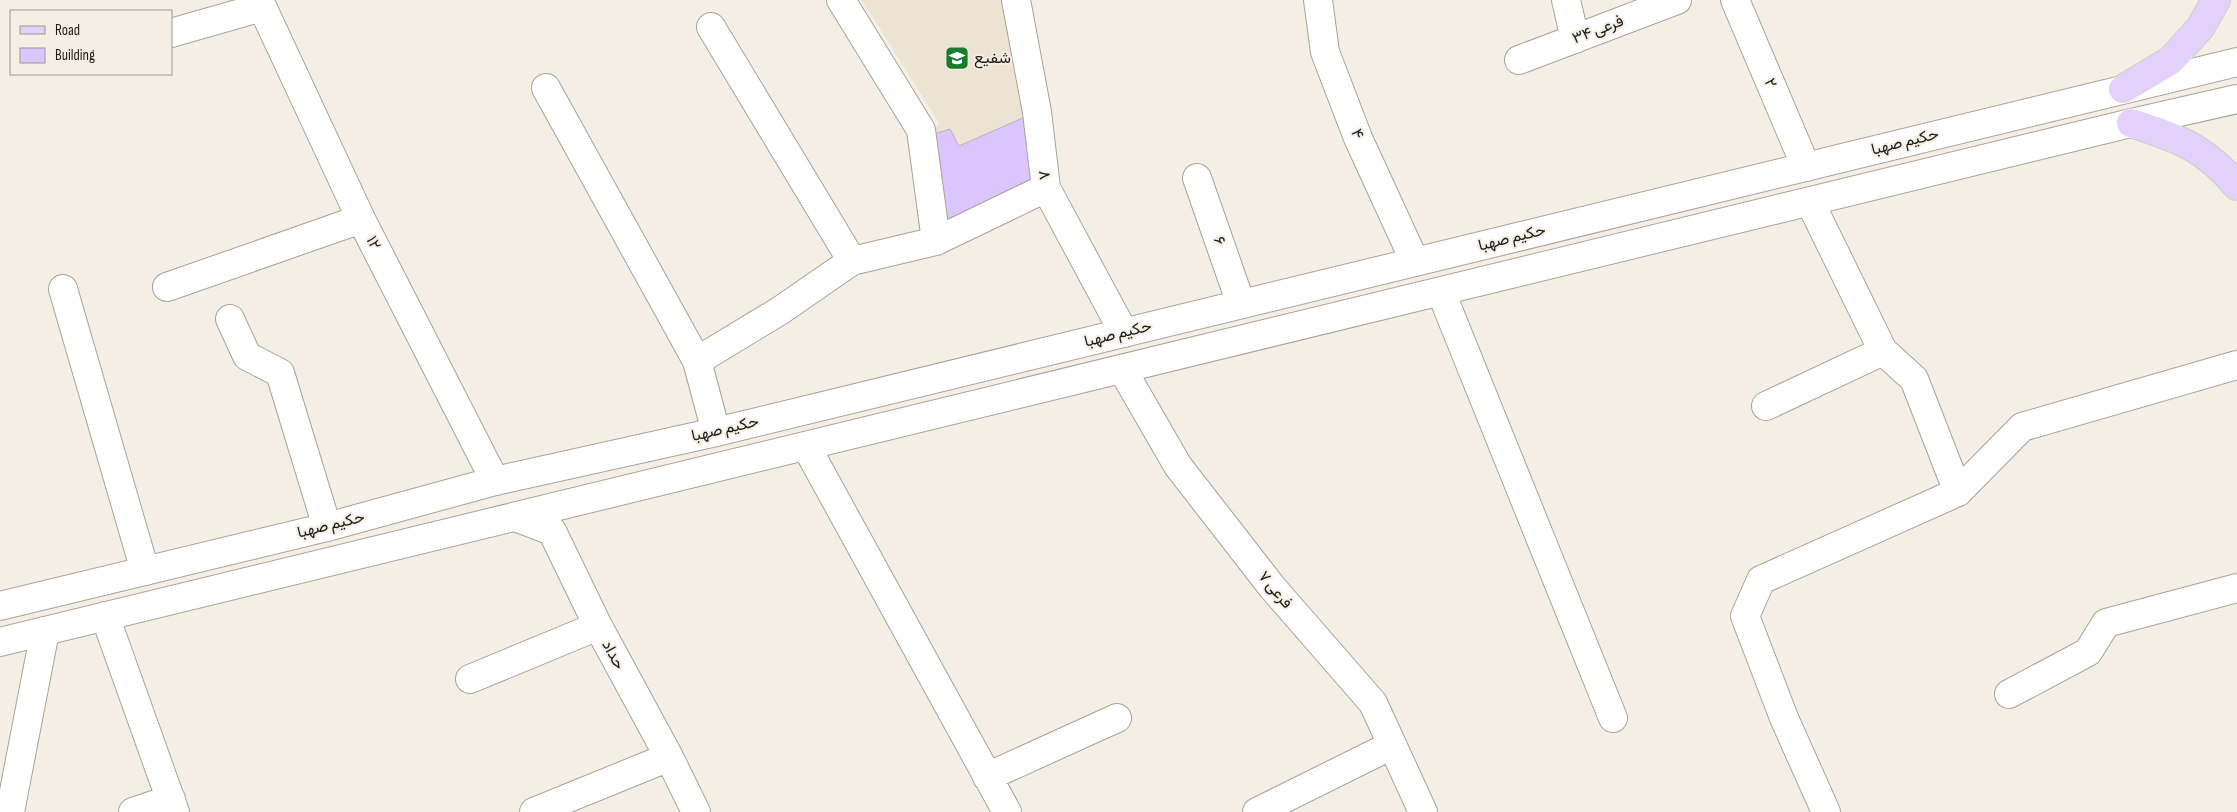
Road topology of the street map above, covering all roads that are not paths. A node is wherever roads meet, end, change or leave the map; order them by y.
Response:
1 (841, 0) edge
2 (1016, 0) edge
3 (1318, 0) edge
4 (1566, 0) edge
5 (1677, 0) edge
6 (1735, 0) edge
7 (2216, 0) edge
8 (261, 4) edge
9 (710, 27) dead end
10 (172, 34) edge
11 (1575, 39) junction
12 (1519, 60) dead end
13 (2237, 62) edge
14 (546, 88) dead end
15 (2123, 89) junction
16 (2237, 99) edge
17 (2131, 123) junction
18 (1806, 167) junction
19 (1197, 178) dead end
20 (2237, 186) edge
21 (1046, 188) junction
22 (1810, 202) junction
23 (361, 219) junction
24 (936, 241) junction
25 (852, 261) junction
26 (1415, 262) junction
27 (167, 287) dead end
28 (62, 289) dead end
29 (1441, 292) junction
30 (1241, 304) junction
31 (230, 319) dead end
32 (1124, 332) junction
33 (1883, 351) junction
34 (697, 361) junction
35 (2237, 365) edge
36 (1122, 369) junction
37 (1766, 406) dead end
38 (716, 432) junction
39 (806, 446) junction
40 (495, 482) junction
41 (1958, 492) junction
42 (515, 517) junction
43 (327, 527) junction
44 (145, 571) junction
45 (2237, 588) edge
46 (0, 606) edge
47 (105, 616) junction
48 (598, 626) junction
49 (45, 631) junction
50 (0, 642) edge
51 (470, 679) dead end
52 (2009, 694) dead end
53 (1117, 718) dead end
54 (1613, 718) dead end
55 (1392, 745) junction
56 (669, 757) junction
57 (987, 777) junction
58 (173, 806) edge
59 (10, 812) edge
60 (133, 812) edge
61 (534, 812) edge
62 (696, 812) edge
63 (1007, 812) edge
64 (1257, 812) edge
65 (1423, 812) edge
66 (1826, 812) edge

1 - 24 street
2 - 21 street, ۸
3 - 26 street, ۴
4 - 11 street
5 - 11 street, فرعی ۳۴
6 - 18 street, ۲
7 - 15 main road
8 - 10 street
8 - 23 street, ۱۲
9 - 25 street
11 - 12 street, فرعی ۳۴
13 - 15 street, حکیم صهبا
14 - 34 street
15 - 18 street, حکیم صهبا
16 - 17 street
17 - 20 main road
17 - 22 street
18 - 26 street, حکیم صهبا
19 - 30 street, ۶
21 - 24 street
21 - 32 street, ۸
22 - 29 street
22 - 33 street
23 - 27 street
23 - 40 street, ۱۲
24 - 25 street
25 - 34 street
26 - 30 street, حکیم صهبا
28 - 44 street
29 - 36 street
29 - 54 street
30 - 32 street, حکیم صهبا
31 - 43 street
32 - 38 street, حکیم صهبا
33 - 37 street
33 - 41 street
34 - 38 street
35 - 41 street
36 - 39 street
36 - 55 street, فرعی ۷
38 - 40 street, حکیم صهبا
39 - 42 street
39 - 57 street
40 - 42 street, ۱۲
40 - 43 street, حکیم صهبا
41 - 66 street
42 - 47 street
42 - 48 street, حداد
43 - 44 street, حکیم صهبا
44 - 46 street, حکیم صهبا
45 - 52 street
47 - 49 street
47 - 58 street
48 - 51 street
48 - 56 street, حداد
49 - 50 street
49 - 59 street
53 - 57 street
55 - 64 street
55 - 65 street, فرعی ۷
56 - 61 street
56 - 62 street, حداد
57 - 63 street
58 - 60 street

